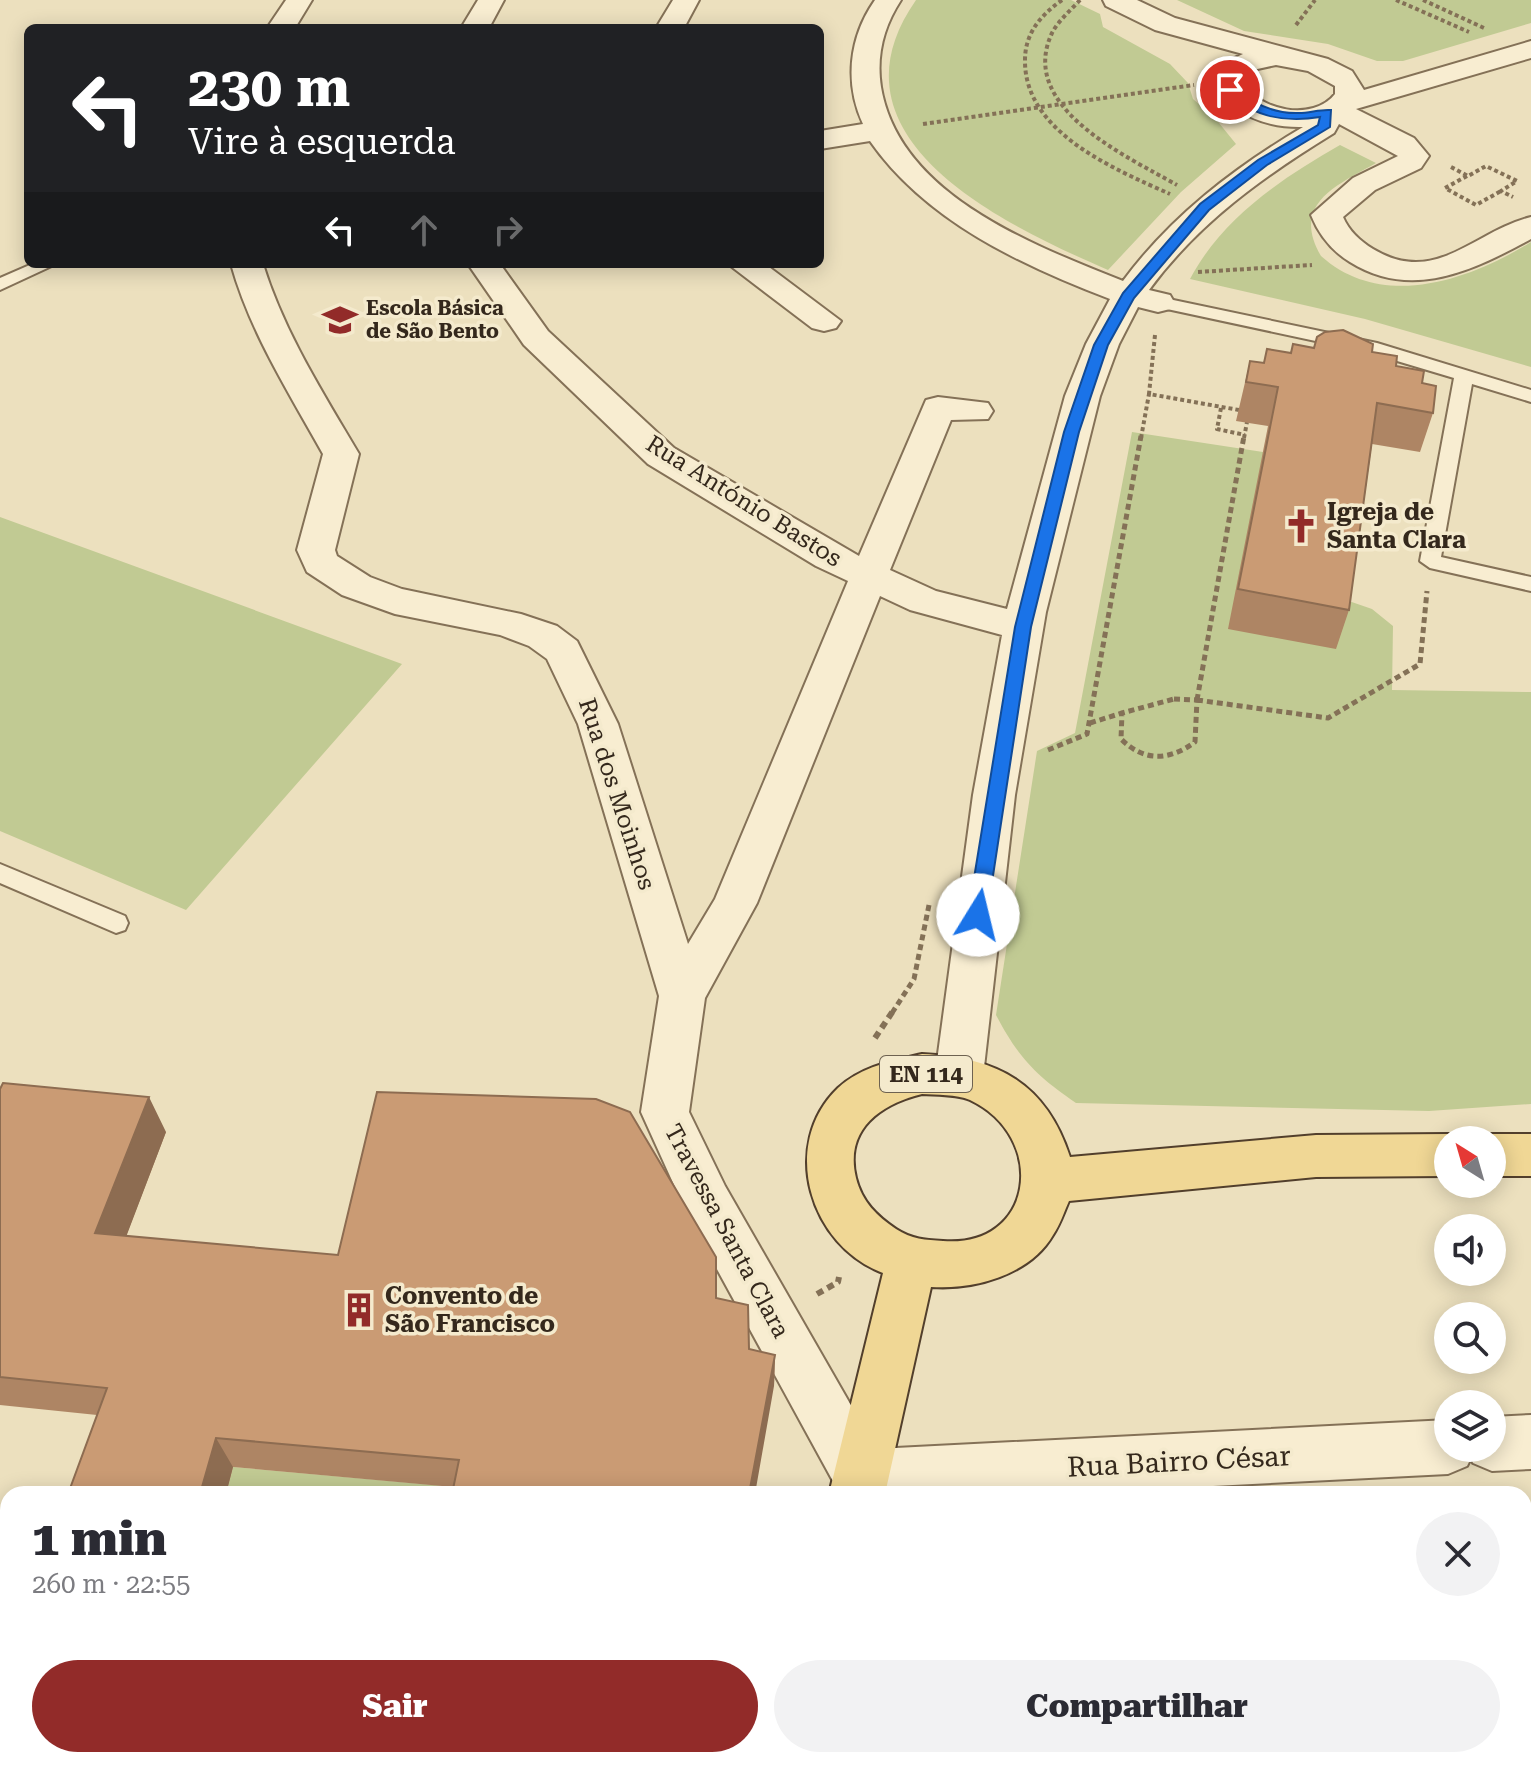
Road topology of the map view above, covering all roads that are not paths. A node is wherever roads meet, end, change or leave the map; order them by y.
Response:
1 (299, 0) edge
2 (491, 0) edge
3 (686, 0) edge
4 (888, 0) edge
5 (1116, 0) edge
6 (284, 24) edge
7 (477, 24) edge
8 (672, 24) edge
9 (1165, 24) junction
10 (1288, 44) junction
11 (1531, 49) edge
12 (1326, 67) junction
13 (1429, 80) junction
14 (1237, 93) junction
15 (1336, 109) junction
16 (878, 131) junction
17 (824, 139) edge
18 (1263, 162) junction
19 (1526, 213) edge
20 (38, 268) edge
21 (248, 268) edge
22 (486, 268) edge
23 (750, 268) edge
24 (0, 285) edge
25 (1143, 299) junction
26 (824, 321) dead end
27 (1464, 375) junction
28 (1531, 396) edge
29 (976, 411) dead end
30 (868, 574) junction
31 (1531, 584) edge
32 (1023, 627) junction
33 (0, 873) edge
34 (116, 923) dead end
35 (682, 996) junction
36 (959, 1076) junction
37 (1434, 1155) edge
38 (1506, 1155) edge
39 (1531, 1155) edge
40 (1049, 1181) junction
41 (911, 1262) junction
42 (1531, 1442) edge
43 (1506, 1443) edge
44 (1434, 1448) edge
45 (859, 1486) edge

1 - 6 street
2 - 7 street
3 - 8 street
4 - 16 street
5 - 9 street
9 - 10 street
9 - 14 street
10 - 12 street
10 - 14 street
11 - 13 street
12 - 13 street
12 - 15 street
13 - 15 street
14 - 15 street
14 - 18 street
15 - 18 street
15 - 19 street
16 - 17 street
16 - 25 street
18 - 25 street
20 - 24 lane
21 - 35 street, Rua dos Moinhos
22 - 30 street, Rua António Bastos
23 - 26 street
25 - 27 lane
25 - 32 street
27 - 28 lane
27 - 31 lane
29 - 30 street, Travessa Santa Clara
30 - 32 street, Rua António Bastos
30 - 35 street, Travessa Santa Clara
32 - 36 street
33 - 34 lane
35 - 45 street, Travessa Santa Clara
36 - 40 main road, EN 114
36 - 41 main road, EN 114
37 - 40 main road
38 - 39 main road
40 - 41 main road, EN 114
41 - 45 main road
42 - 43 street
44 - 45 street, Rua Bairro César

